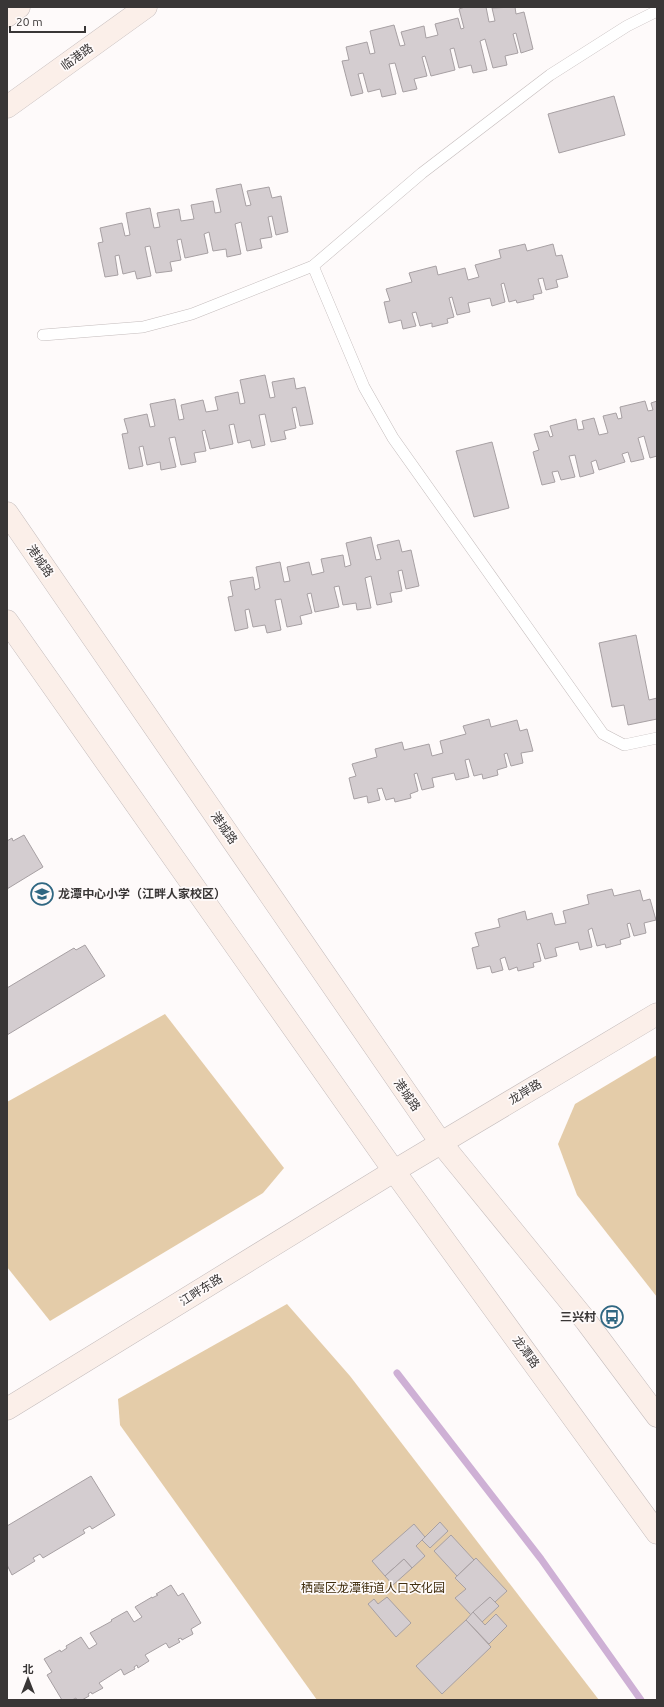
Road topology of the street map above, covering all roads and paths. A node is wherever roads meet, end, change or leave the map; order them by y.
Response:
1 (19, 7) edge
2 (146, 7) edge
3 (657, 11) edge
4 (7, 16) edge
5 (7, 107) edge
6 (313, 266) junction
7 (43, 335) dead end
8 (7, 513) edge
9 (7, 621) edge
10 (657, 738) edge
11 (657, 1014) edge
12 (441, 1143) junction
13 (394, 1171) junction
14 (7, 1409) edge
15 (657, 1416) edge
16 (657, 1533) edge

1 - 4 main road
2 - 5 main road, 临港路
3 - 6 lane
6 - 7 lane
6 - 10 lane
8 - 12 main road, 港城路
9 - 13 main road
11 - 12 main road, 龙岸路
12 - 13 main road, 龙岸路
12 - 15 main road
13 - 14 main road, 江畔东路
13 - 16 main road, 龙潭路

